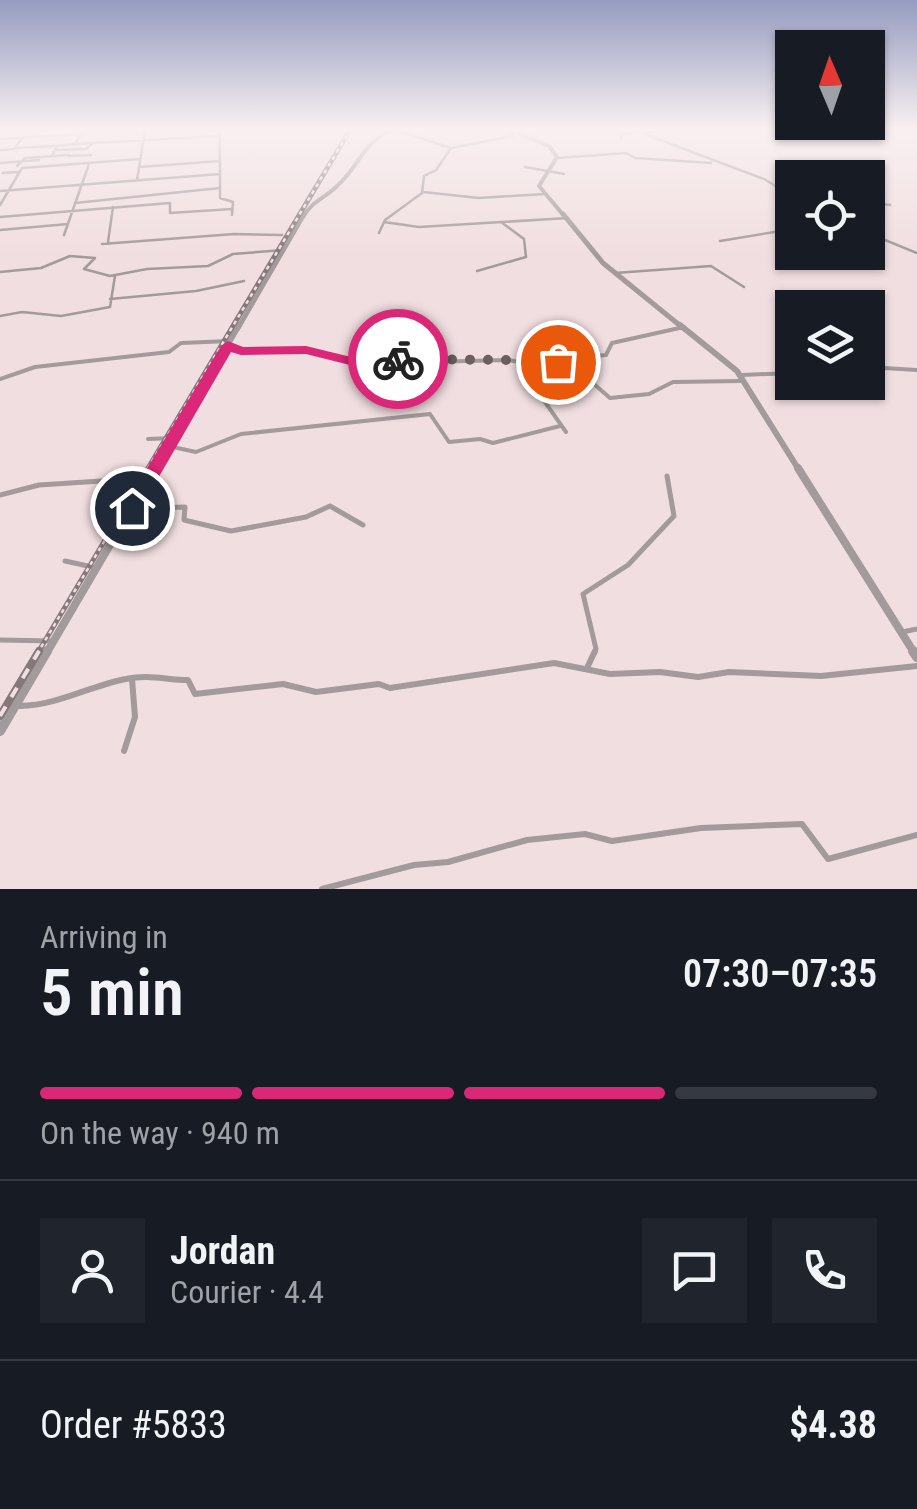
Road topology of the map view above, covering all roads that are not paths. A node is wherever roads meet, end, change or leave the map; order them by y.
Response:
1 (86, 171) edge
2 (138, 171) edge
3 (349, 171) edge
4 (433, 171) edge
5 (541, 171) edge
6 (741, 171) edge
7 (19, 172) joint
8 (3, 173) dead end
9 (220, 174) joint
10 (550, 174) junction
11 (564, 174) dead end
12 (137, 180) junction
13 (81, 185) junction
14 (775, 186) edge
15 (220, 188) junction
16 (8, 191) junction
17 (0, 192) edge
18 (423, 192) junction
19 (545, 194) junction
20 (75, 203) junction
21 (0, 204) edge
22 (885, 204) edge
23 (890, 204) dead end
24 (114, 207) junction
25 (232, 208) junction
26 (73, 210) junction
27 (232, 215) dead end
28 (0, 216) edge
29 (568, 218) junction
30 (384, 222) junction
31 (501, 222) junction
32 (68, 224) junction
33 (0, 230) edge
34 (775, 231) edge
35 (379, 232) dead end
36 (64, 235) dead end
37 (282, 235) dead end
38 (885, 240) edge
39 (720, 241) dead end
40 (284, 250) junction
41 (917, 253) edge
42 (477, 270) dead end
43 (0, 272) edge
44 (615, 273) junction
45 (115, 276) junction
46 (244, 281) dead end
47 (744, 287) dead end
48 (110, 299) junction
49 (0, 316) edge
50 (684, 327) junction
51 (229, 343) junction
52 (568, 359) junction
53 (526, 364) junction
54 (885, 368) edge
55 (917, 370) edge
56 (775, 375) edge
57 (0, 378) edge
58 (742, 378) junction
59 (560, 426) junction
60 (566, 432) dead end
61 (148, 440) dead end
62 (171, 442) junction
63 (667, 476) dead end
64 (149, 478) junction
65 (0, 495) edge
66 (132, 508) junction
67 (363, 525) dead end
68 (65, 561) dead end
69 (96, 568) junction
70 (917, 629) edge
71 (901, 632) junction
72 (0, 640) edge
73 (53, 641) junction
74 (917, 657) edge
75 (917, 666) edge
76 (586, 668) junction
77 (132, 679) junction
78 (15, 706) junction
79 (0, 732) edge
80 (124, 751) dead end
81 (917, 835) edge
82 (322, 889) edge

1 - 13 street
2 - 12 street
3 - 40 street
4 - 18 street
5 - 10 street
6 - 14 street
7 - 8 street
7 - 16 street
9 - 12 street
9 - 15 street
10 - 11 street
10 - 19 street
12 - 13 street
13 - 16 street
13 - 20 street
15 - 20 street
15 - 25 street
16 - 17 street
16 - 21 street
18 - 19 street
18 - 30 street
19 - 29 street
20 - 26 street
22 - 23 street
24 - 25 street
24 - 26 street
24 - 37 street
25 - 27 street
26 - 28 street
26 - 32 street
29 - 31 street
29 - 44 street
30 - 31 street
30 - 35 street
31 - 42 street
32 - 33 street
32 - 36 street
34 - 39 street
38 - 41 street
40 - 45 street
40 - 51 street
43 - 45 street
44 - 47 street
44 - 50 street
45 - 48 street
46 - 48 street
48 - 49 street
50 - 52 street
50 - 58 street
51 - 53 street
51 - 57 street
51 - 62 street
52 - 53 street
52 - 58 street
53 - 59 street
54 - 55 street
56 - 58 street
58 - 71 street
59 - 60 street
59 - 62 street
61 - 62 street
62 - 64 street
63 - 76 street
64 - 65 street
64 - 66 street
66 - 67 street
66 - 69 street
68 - 69 street
69 - 73 street
70 - 71 street
71 - 74 street
72 - 73 street
73 - 78 street
75 - 76 street
76 - 77 street
77 - 78 street
77 - 80 street
78 - 79 street
81 - 82 street

